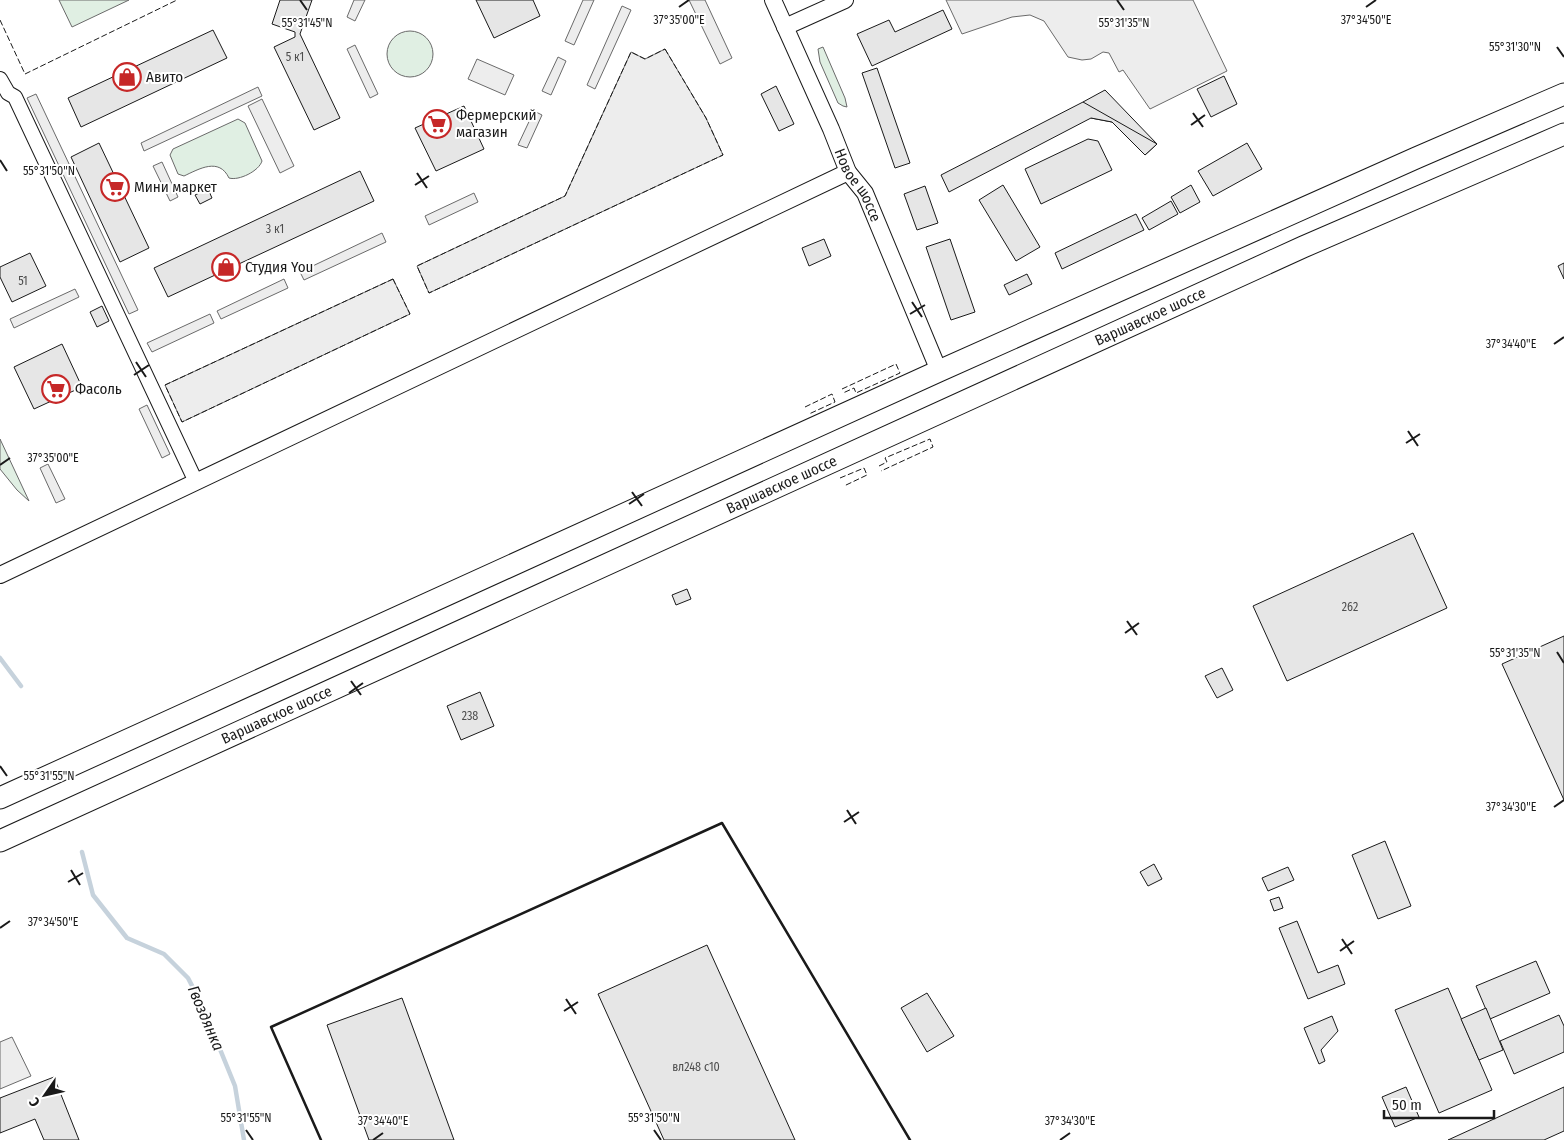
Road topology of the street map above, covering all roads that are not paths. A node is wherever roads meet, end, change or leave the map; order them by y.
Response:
1 (773, 0) edge
2 (844, 0) edge
3 (785, 27) junction
4 (0, 79) edge
5 (1564, 94) edge
6 (1564, 134) edge
7 (848, 172) junction
8 (939, 371) junction
9 (196, 482) junction
10 (0, 575) edge
11 (0, 798) edge
12 (0, 841) edge

1 - 3 street, Новое шоссе
2 - 3 street
3 - 7 street, Новое шоссе
4 - 9 street
5 - 8 main road
6 - 12 main road, Варшавское шоссе
7 - 8 street, Новое шоссе
7 - 9 street
8 - 11 main road
9 - 10 street

